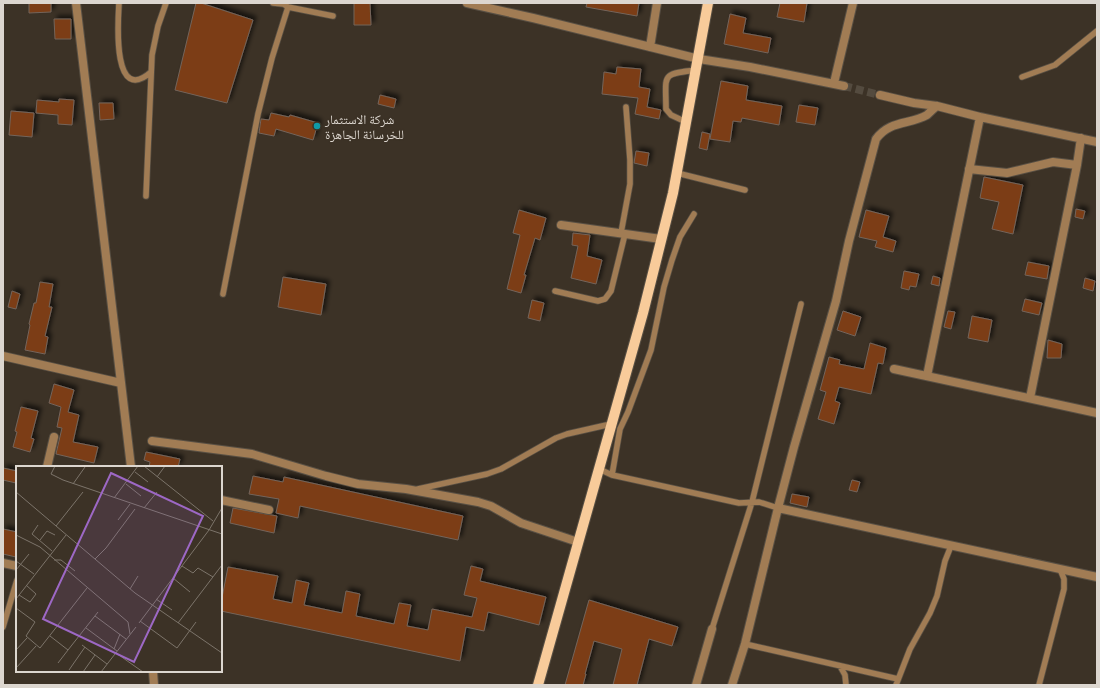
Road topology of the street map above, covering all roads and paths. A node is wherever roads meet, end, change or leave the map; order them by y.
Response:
1 (76, 3) edge
2 (119, 3) edge
3 (166, 3) edge
4 (272, 3) edge
5 (657, 3) edge
6 (708, 3) edge
7 (853, 3) edge
8 (471, 4) edge
9 (284, 5) edge
10 (333, 16) dead end
11 (1097, 31) edge
12 (650, 47) junction
13 (699, 59) junction
14 (697, 70) junction
15 (151, 72) junction
16 (1022, 77) dead end
17 (834, 83) junction
18 (844, 86) tunnel mouth
19 (880, 94) tunnel mouth
20 (937, 106) junction
21 (626, 107) dead end
22 (980, 118) junction
23 (686, 122) junction
24 (1081, 138) junction
25 (1097, 142) edge
26 (1077, 165) junction
27 (969, 169) junction
28 (677, 173) junction
29 (745, 190) dead end
30 (146, 196) dead end
31 (694, 214) dead end
32 (561, 225) dead end
33 (623, 234) junction
34 (661, 239) junction
35 (555, 290) dead end
36 (223, 294) dead end
37 (801, 304) dead end
38 (3, 356) edge
39 (894, 369) dead end
40 (928, 376) junction
41 (121, 383) junction
42 (1030, 398) junction
43 (1097, 413) edge
44 (611, 424) junction
45 (54, 437) dead end
46 (152, 441) dead end
47 (47, 466) edge
48 (131, 466) edge
49 (599, 468) junction
50 (612, 475) junction
51 (415, 490) junction
52 (222, 500) edge
53 (752, 502) junction
54 (778, 508) junction
55 (269, 510) dead end
56 (578, 542) junction
57 (951, 546) junction
58 (3, 563) edge
59 (16, 566) edge
60 (1060, 569) junction
61 (1097, 577) edge
62 (16, 583) edge
63 (3, 627) edge
64 (712, 629) joint
65 (745, 644) junction
66 (840, 666) junction
67 (153, 672) edge
68 (897, 682) edge
69 (698, 684) edge
70 (154, 685) edge
71 (538, 685) edge
72 (732, 685) edge
73 (846, 685) edge
74 (1039, 685) edge

1 - 41 street
2 - 15 lane
3 - 15 lane
4 - 9 lane
5 - 12 street
6 - 13 main road
7 - 17 street
8 - 12 street
9 - 10 lane
9 - 36 lane
11 - 16 lane
12 - 13 street
13 - 14 main road
13 - 17 street
14 - 23 main road
14 - 23 lane
15 - 30 lane
17 - 18 street
19 - 20 street
20 - 22 street
20 - 54 street
21 - 33 lane
22 - 24 street
22 - 27 street
23 - 28 main road
24 - 25 street
24 - 26 street
26 - 27 street
26 - 42 street
27 - 40 street
28 - 29 lane
28 - 34 main road
31 - 50 lane
32 - 33 street
33 - 34 street
33 - 35 lane
34 - 44 main road
37 - 53 lane
38 - 41 street
39 - 40 street
40 - 42 street
41 - 48 street
42 - 43 street
44 - 49 main road
44 - 51 lane
45 - 47 street
46 - 51 street
49 - 50 lane
49 - 56 main road
50 - 53 lane
51 - 56 street
52 - 55 street
53 - 54 lane
53 - 64 lane
54 - 57 street
54 - 65 street
56 - 71 main road
57 - 60 street
57 - 68 lane
58 - 59 street
60 - 61 street
60 - 74 lane
62 - 63 lane
64 - 69 street
65 - 66 lane
65 - 72 street
66 - 68 lane
66 - 73 lane
67 - 70 street

